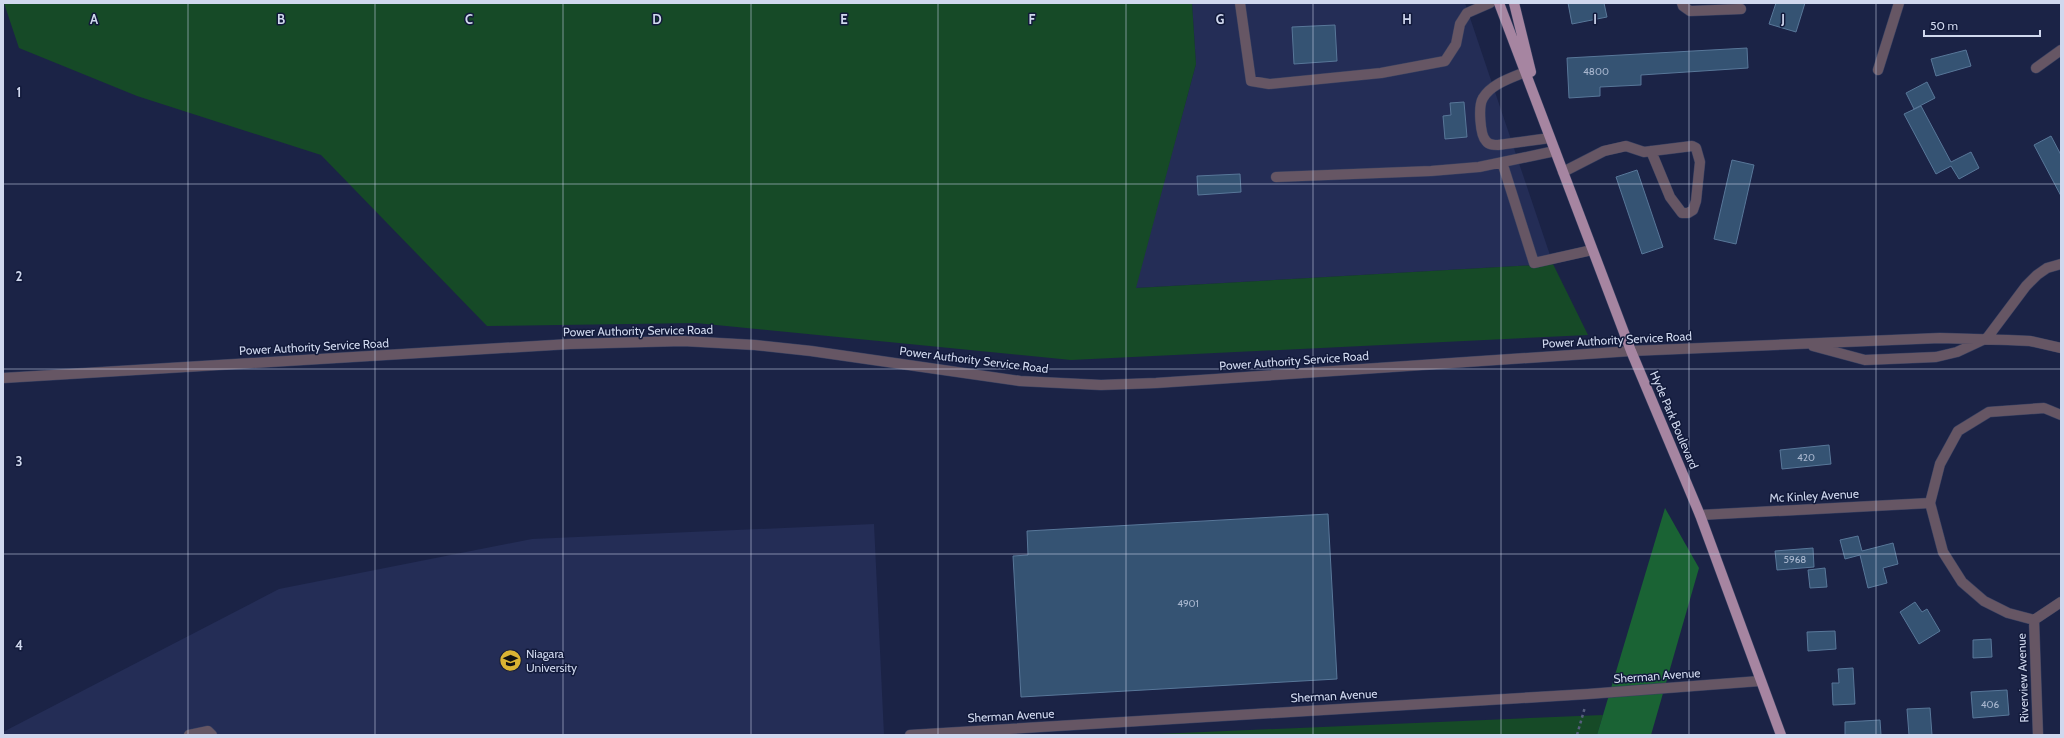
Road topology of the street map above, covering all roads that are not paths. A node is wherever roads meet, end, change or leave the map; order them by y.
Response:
1 (1240, 3) edge
2 (1490, 3) edge
3 (1499, 3) edge
4 (1514, 3) edge
5 (1682, 3) edge
6 (1899, 3) edge
7 (1741, 9) dead end
8 (2061, 50) edge
9 (2036, 68) dead end
10 (1878, 70) dead end
11 (1525, 72) junction
12 (1542, 116) junction
13 (1550, 138) junction
14 (1555, 151) junction
15 (1651, 151) junction
16 (1502, 162) junction
17 (1563, 172) junction
18 (1276, 177) dead end
19 (1592, 250) junction
20 (2061, 264) edge
21 (1987, 338) junction
22 (1803, 343) junction
23 (2061, 348) edge
24 (1631, 351) junction
25 (3, 378) edge
26 (2061, 415) edge
27 (1930, 503) junction
28 (1700, 515) junction
29 (2061, 602) edge
30 (2034, 620) junction
31 (1760, 681) junction
32 (189, 735) edge
33 (212, 735) edge
34 (910, 735) edge
35 (1781, 735) edge
36 (2038, 735) edge

1 - 2 street
3 - 11 main road, Hyde Park Boulevard
4 - 12 main road, Hyde Park Boulevard
5 - 7 street
6 - 10 street
8 - 9 street
11 - 12 main road, Hyde Park Boulevard
11 - 13 street
12 - 13 main road, Hyde Park Boulevard
13 - 14 main road, Hyde Park Boulevard
14 - 16 street
14 - 17 main road, Hyde Park Boulevard
15 - 15 street
15 - 17 street
16 - 18 street
16 - 19 street
17 - 19 main road, Hyde Park Boulevard
19 - 24 main road, Hyde Park Boulevard
20 - 21 street
21 - 22 street, Power Authority Service Road
21 - 22 street
21 - 23 street, Power Authority Service Road
22 - 24 street, Power Authority Service Road
24 - 25 street, Power Authority Service Road
24 - 28 main road, Hyde Park Boulevard
26 - 27 street
27 - 28 street, Mc Kinley Avenue
27 - 30 street
28 - 31 main road, Hyde Park Boulevard
29 - 30 street
30 - 36 street, Riverview Avenue
31 - 34 street, Sherman Avenue
31 - 35 main road, Hyde Park Boulevard
32 - 33 street

